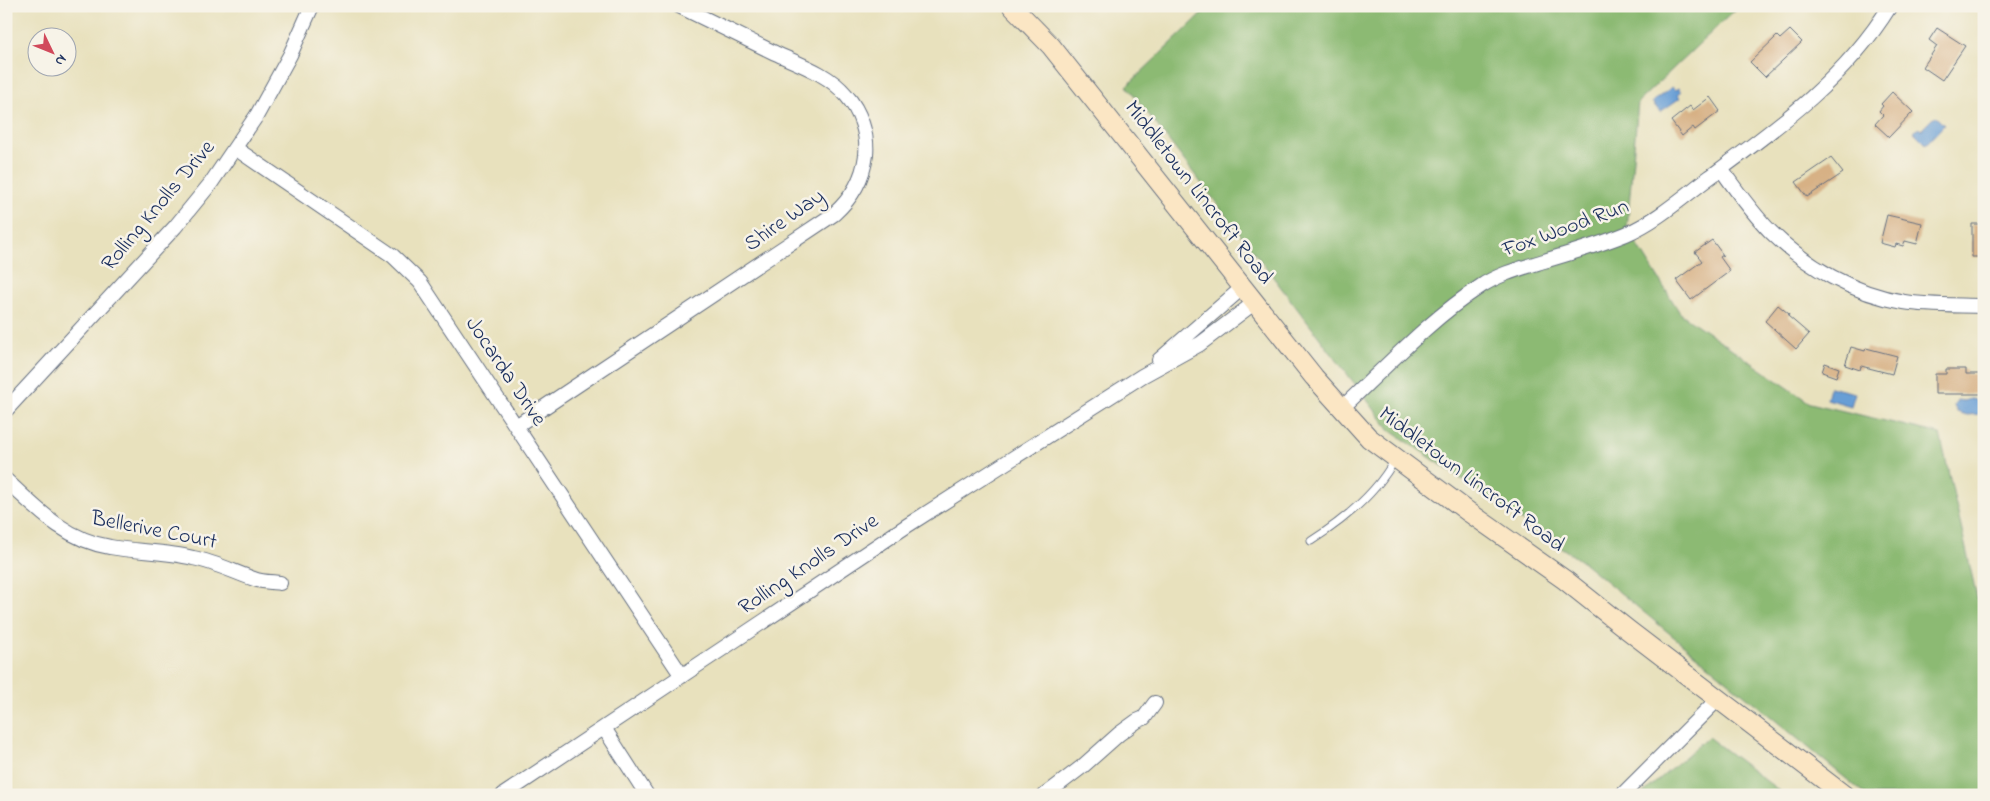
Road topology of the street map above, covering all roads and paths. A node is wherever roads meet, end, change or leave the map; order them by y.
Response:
1 (312, 6) edge
2 (679, 6) edge
3 (1012, 6) edge
4 (1890, 6) edge
5 (235, 148) junction
6 (1721, 169) junction
7 (1242, 288) junction
8 (1254, 303) junction
9 (1984, 306) edge
10 (1142, 376) junction
11 (1342, 408) junction
12 (6, 410) edge
13 (516, 426) junction
14 (1395, 458) junction
15 (6, 480) edge
16 (1311, 541) dead end
17 (280, 583) dead end
18 (682, 676) junction
19 (1718, 699) junction
20 (1155, 704) dead end
21 (604, 728) junction
22 (503, 795) edge
23 (647, 795) edge
24 (1044, 795) edge
25 (1622, 795) edge
26 (1844, 795) edge

1 - 5 street, Rolling Knolls Drive
2 - 13 street, Shire Way
3 - 7 main road, Middletown Lincroft Road
4 - 6 street, Fox Wood Run
5 - 12 street, Rolling Knolls Drive
5 - 13 street, Jocarda Drive
6 - 9 street
6 - 11 street, Fox Wood Run
7 - 8 main road, Middletown Lincroft Road
7 - 10 street, Rolling Knolls Drive
8 - 10 street, Rolling Knolls Drive
8 - 11 main road, Middletown Lincroft Road
10 - 18 street, Rolling Knolls Drive
11 - 14 main road, Middletown Lincroft Road
13 - 18 street, Jocarda Drive
14 - 16 lane
14 - 19 main road, Middletown Lincroft Road
15 - 17 street, Bellerive Court
18 - 21 street, Rolling Knolls Drive
19 - 25 street
19 - 26 main road, Middletown Lincroft Road
20 - 24 street
21 - 22 street, Rolling Knolls Drive
21 - 23 street

